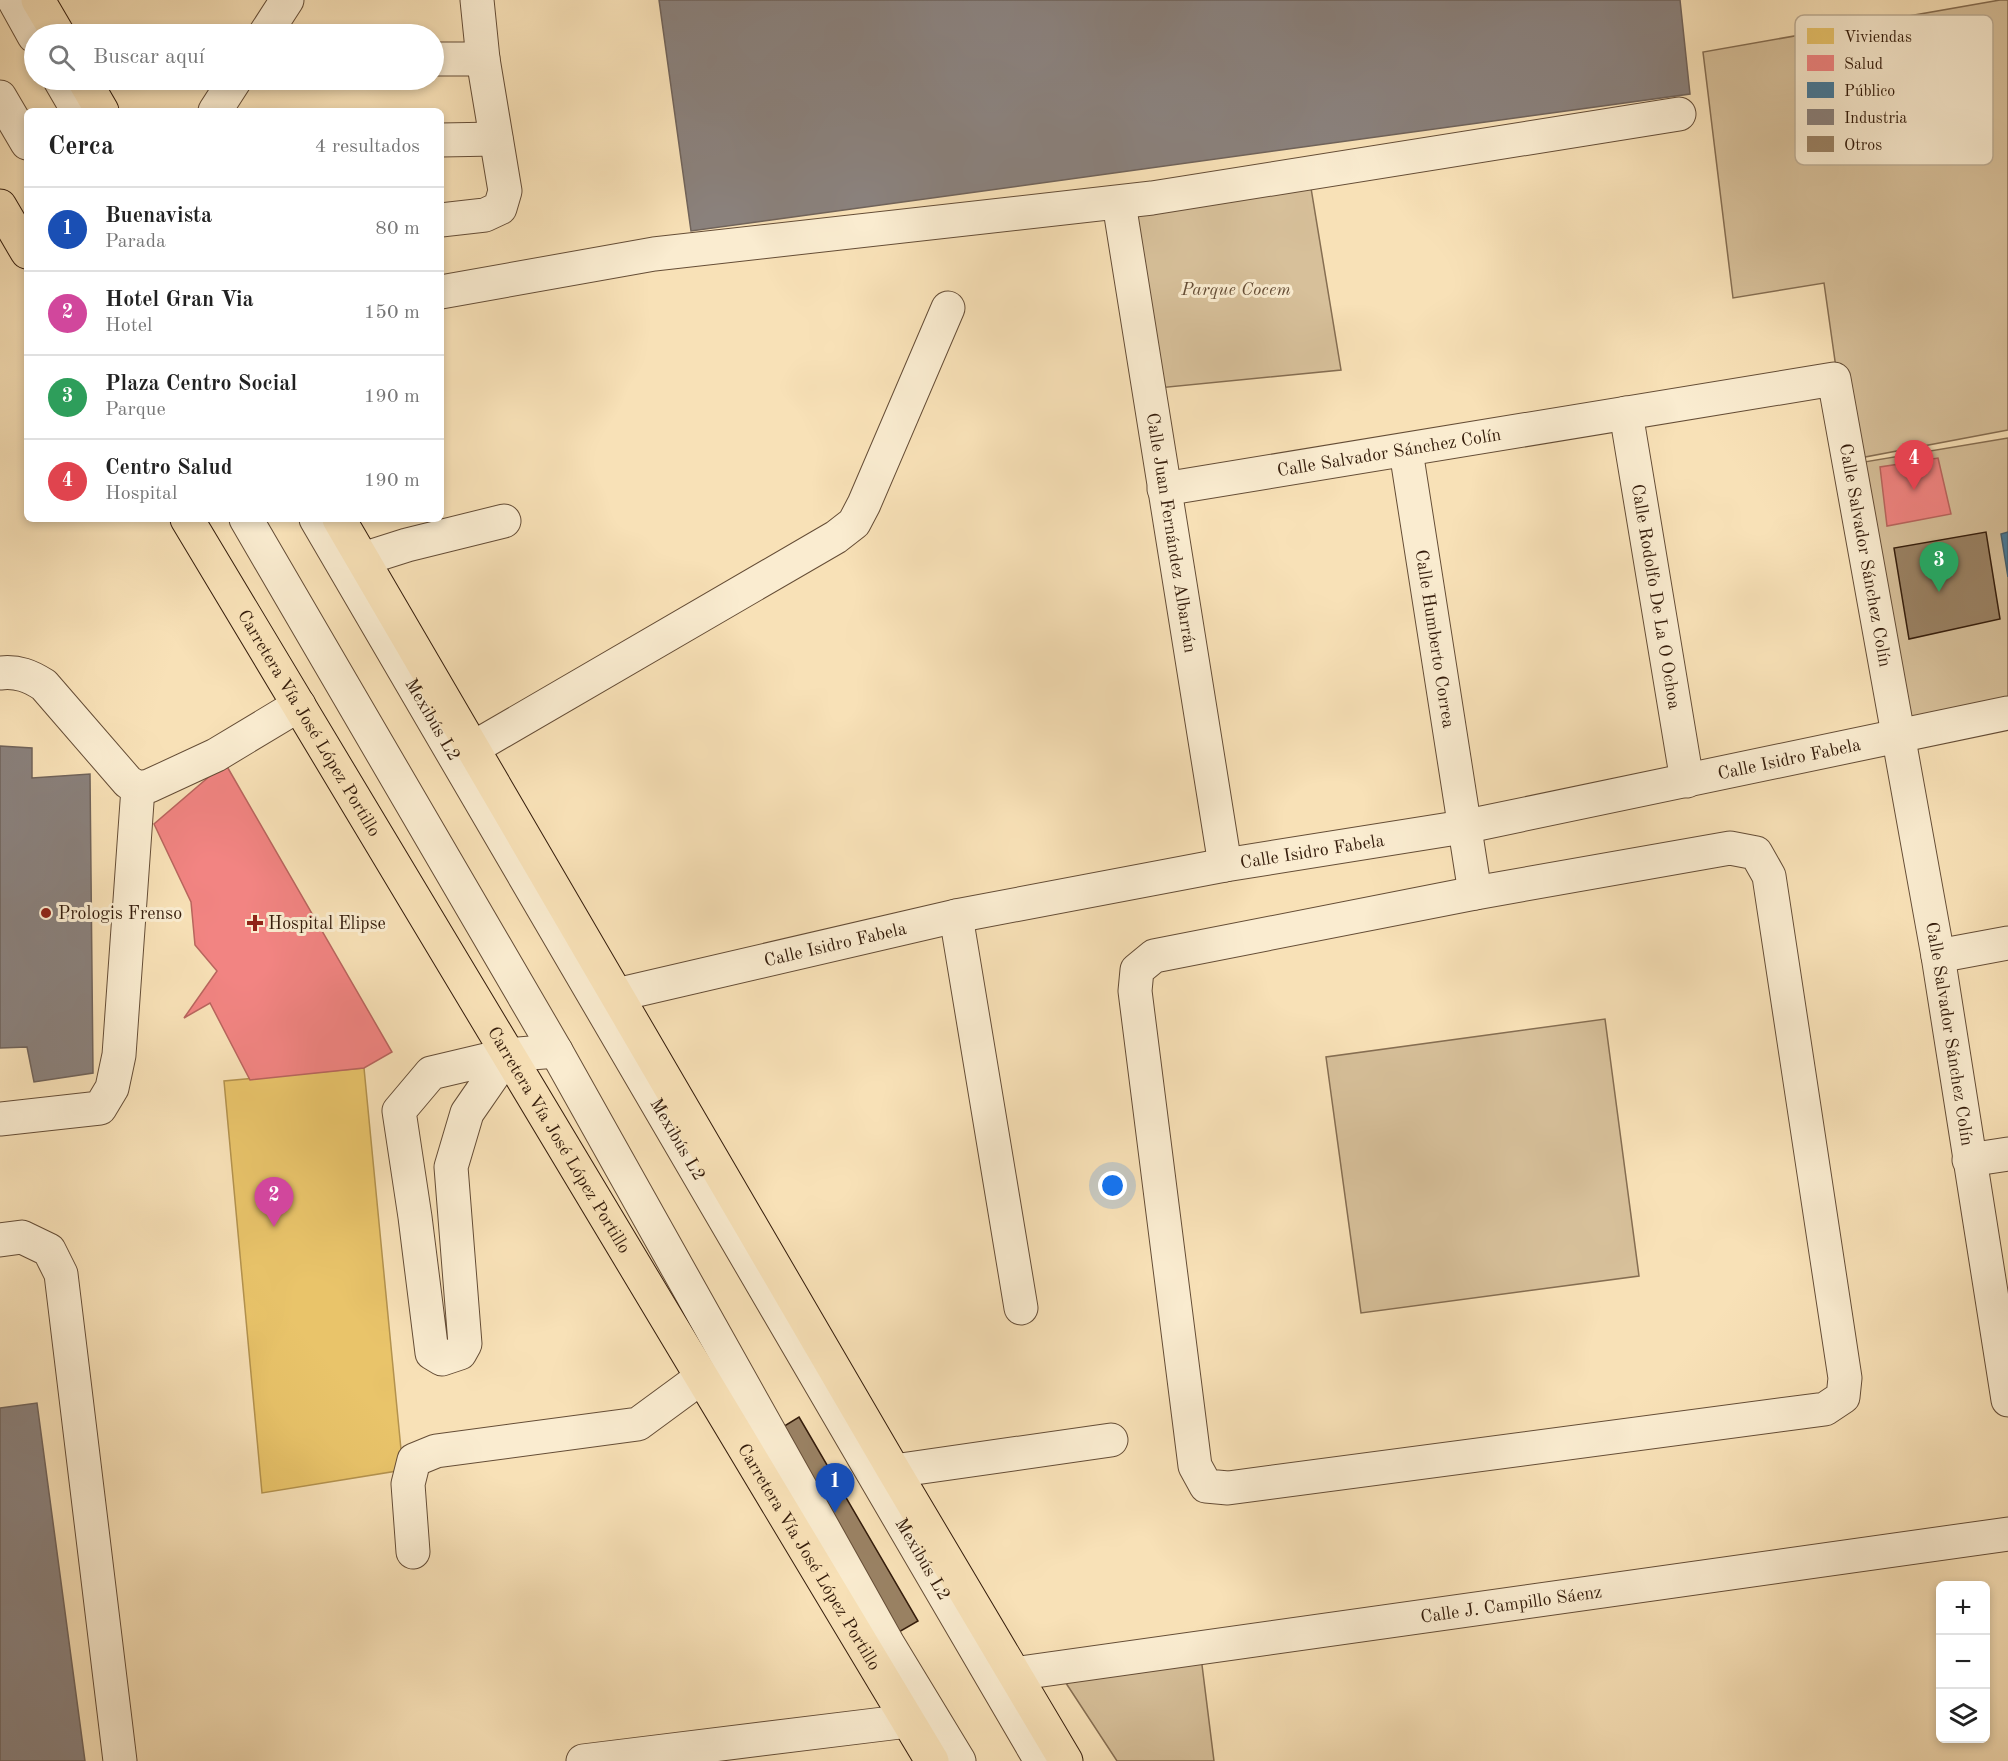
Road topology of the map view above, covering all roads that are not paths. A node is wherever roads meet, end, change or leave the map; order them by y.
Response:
1 (14, 0) edge
2 (38, 0) edge
3 (287, 0) edge
4 (477, 0) edge
5 (27, 24) edge
6 (52, 24) edge
7 (271, 24) edge
8 (483, 58) junction
9 (444, 59) edge
10 (66, 90) edge
11 (90, 90) edge
12 (0, 97) edge
13 (76, 108) edge
14 (100, 108) edge
15 (1679, 114) dead end
16 (24, 138) edge
17 (496, 139) junction
18 (444, 140) edge
19 (1119, 202) junction
20 (0, 206) edge
21 (444, 220) edge
22 (24, 247) edge
23 (444, 291) edge
24 (948, 308) dead end
25 (1626, 413) junction
26 (1406, 451) junction
27 (1164, 489) junction
28 (504, 521) dead end
29 (189, 522) edge
30 (248, 522) edge
31 (318, 522) edge
32 (341, 522) edge
33 (363, 559) junction
34 (0, 673) edge
35 (299, 705) junction
36 (2008, 713) edge
37 (1899, 736) junction
38 (473, 748) junction
39 (1687, 781) junction
40 (138, 788) junction
41 (1463, 827) junction
42 (1225, 865) junction
43 (1475, 893) junction
44 (956, 916) junction
45 (2008, 943) edge
46 (1938, 956) junction
47 (616, 995) junction
48 (556, 1051) junction
49 (507, 1055) junction
50 (0, 1119) edge
51 (2008, 1154) edge
52 (1969, 1160) junction
53 (0, 1240) edge
54 (1021, 1308) dead end
55 (702, 1377) junction
56 (2008, 1400) edge
57 (1112, 1440) dead end
58 (894, 1471) junction
59 (2008, 1534) edge
60 (413, 1552) dead end
61 (1014, 1674) junction
62 (908, 1721) junction
63 (120, 1761) edge
64 (583, 1761) edge
65 (932, 1761) edge
66 (959, 1761) edge
67 (1041, 1761) edge
68 (1066, 1761) edge

1 - 5 street
2 - 6 main road
3 - 7 street
4 - 8 street
8 - 9 street
8 - 17 street
10 - 13 street
11 - 14 main road
12 - 16 street
15 - 19 street
17 - 18 street
17 - 21 street
19 - 23 street
19 - 27 street, Calle Juan Fernández Albarrán
20 - 22 main road
24 - 38 street
25 - 26 street, Calle Salvador Sánchez Colín
25 - 37 street, Calle Salvador Sánchez Colín
25 - 39 street, Calle Rodolfo De La O Ochoa
26 - 27 street, Calle Salvador Sánchez Colín
26 - 41 street, Calle Humberto Correa
27 - 42 street, Calle Juan Fernández Albarrán
28 - 33 street
29 - 35 main road, Carretera Vía José López Portillo
30 - 48 street
31 - 67 street, Mexibús L2
32 - 33 main road
33 - 38 main road
34 - 40 street
35 - 40 street
35 - 49 main road, Carretera Vía José López Portillo
36 - 37 street, Calle Isidro Fabela
37 - 39 street, Calle Isidro Fabela
37 - 46 street, Calle Salvador Sánchez Colín
38 - 47 main road
39 - 41 street, Calle Isidro Fabela
40 - 50 street
41 - 42 street, Calle Isidro Fabela
41 - 43 street, Calle Humberto Correa
42 - 44 street, Calle Isidro Fabela
43 - 43 street
44 - 47 street, Calle Isidro Fabela
44 - 54 street
45 - 46 street
46 - 52 street, Calle Salvador Sánchez Colín
47 - 58 main road
48 - 49 street
48 - 66 street
49 - 49 street
49 - 55 main road, Carretera Vía José López Portillo
51 - 52 street
52 - 56 street, Calle Salvador Sánchez Colín
53 - 63 street
55 - 60 street
55 - 62 main road, Carretera Vía José López Portillo
57 - 58 street
58 - 61 main road
59 - 61 street, Calle J. Campillo Sáenz
61 - 68 main road
62 - 64 street
62 - 65 main road, Carretera Vía José López Portillo

